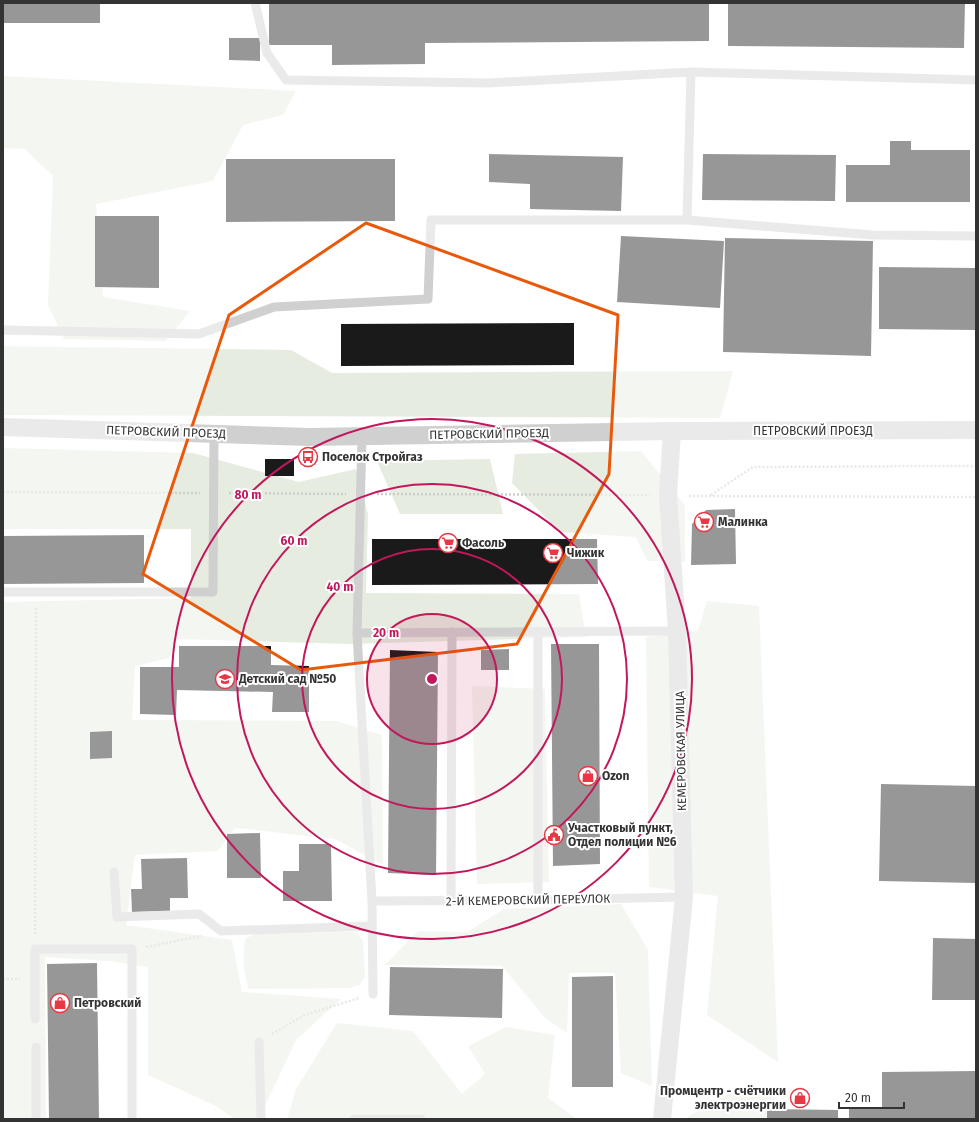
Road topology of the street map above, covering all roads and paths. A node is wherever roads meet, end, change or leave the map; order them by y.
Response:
1 (255, 3) edge
2 (691, 72) junction
3 (976, 80) edge
4 (687, 220) junction
5 (976, 236) edge
6 (3, 330) edge
7 (3, 427) edge
8 (976, 430) edge
9 (672, 431) junction
10 (214, 434) junction
11 (362, 436) junction
12 (976, 466) edge
13 (3, 492) edge
14 (213, 493) junction
15 (361, 494) junction
16 (668, 495) junction
17 (710, 496) junction
18 (976, 497) edge
19 (3, 592) edge
20 (36, 592) junction
21 (538, 631) junction
22 (677, 631) junction
23 (452, 632) junction
24 (357, 634) junction
25 (114, 872) dead end
26 (684, 897) junction
27 (538, 900) junction
28 (372, 901) junction
29 (451, 902) junction
30 (372, 926) junction
31 (221, 931) junction
32 (161, 944) dead end
33 (36, 948) junction
34 (3, 979) edge
35 (10, 979) dead end
36 (373, 994) joint
37 (35, 1019) dead end
38 (259, 1042) joint
39 (36, 1047) dead end
40 (36, 1119) edge
41 (132, 1119) edge
42 (261, 1119) edge
43 (354, 1119) edge
44 (421, 1119) edge
45 (662, 1119) edge

1 - 2 lane
2 - 3 lane
2 - 4 lane
4 - 5 lane
4 - 6 lane
7 - 10 street, ПЕТРОВСКИЙ ПРОЕЗД
8 - 9 street, ПЕТРОВСКИЙ ПРОЕЗД
9 - 11 street, ПЕТРОВСКИЙ ПРОЕЗД
9 - 16 street, КЕМЕРОВСКАЯ УЛИЦА
10 - 11 street, ПЕТРОВСКИЙ ПРОЕЗД
10 - 14 lane
11 - 15 lane
12 - 17 path
13 - 14 path
14 - 15 path
14 - 20 lane
15 - 16 path
15 - 24 lane
16 - 17 path
16 - 22 street, КЕМЕРОВСКАЯ УЛИЦА
17 - 18 path
19 - 20 lane
20 - 33 path
21 - 22 lane
21 - 23 lane
21 - 27 lane
22 - 26 street, КЕМЕРОВСКАЯ УЛИЦА
23 - 24 lane
23 - 29 lane
24 - 28 lane
25 - 31 lane
26 - 27 lane, 2-Й КЕМЕРОВСКИЙ ПЕРЕУЛОК
26 - 45 street, КЕМЕРОВСКАЯ УЛИЦА
27 - 29 lane, 2-Й КЕМЕРОВСКИЙ ПЕРЕУЛОК
28 - 29 lane, 2-Й КЕМЕРОВСКИЙ ПЕРЕУЛОК
28 - 30 lane
30 - 31 lane
30 - 36 lane
31 - 32 path
33 - 37 lane
33 - 41 lane
34 - 35 path
36 - 38 path
38 - 42 lane
39 - 40 lane
43 - 44 lane

